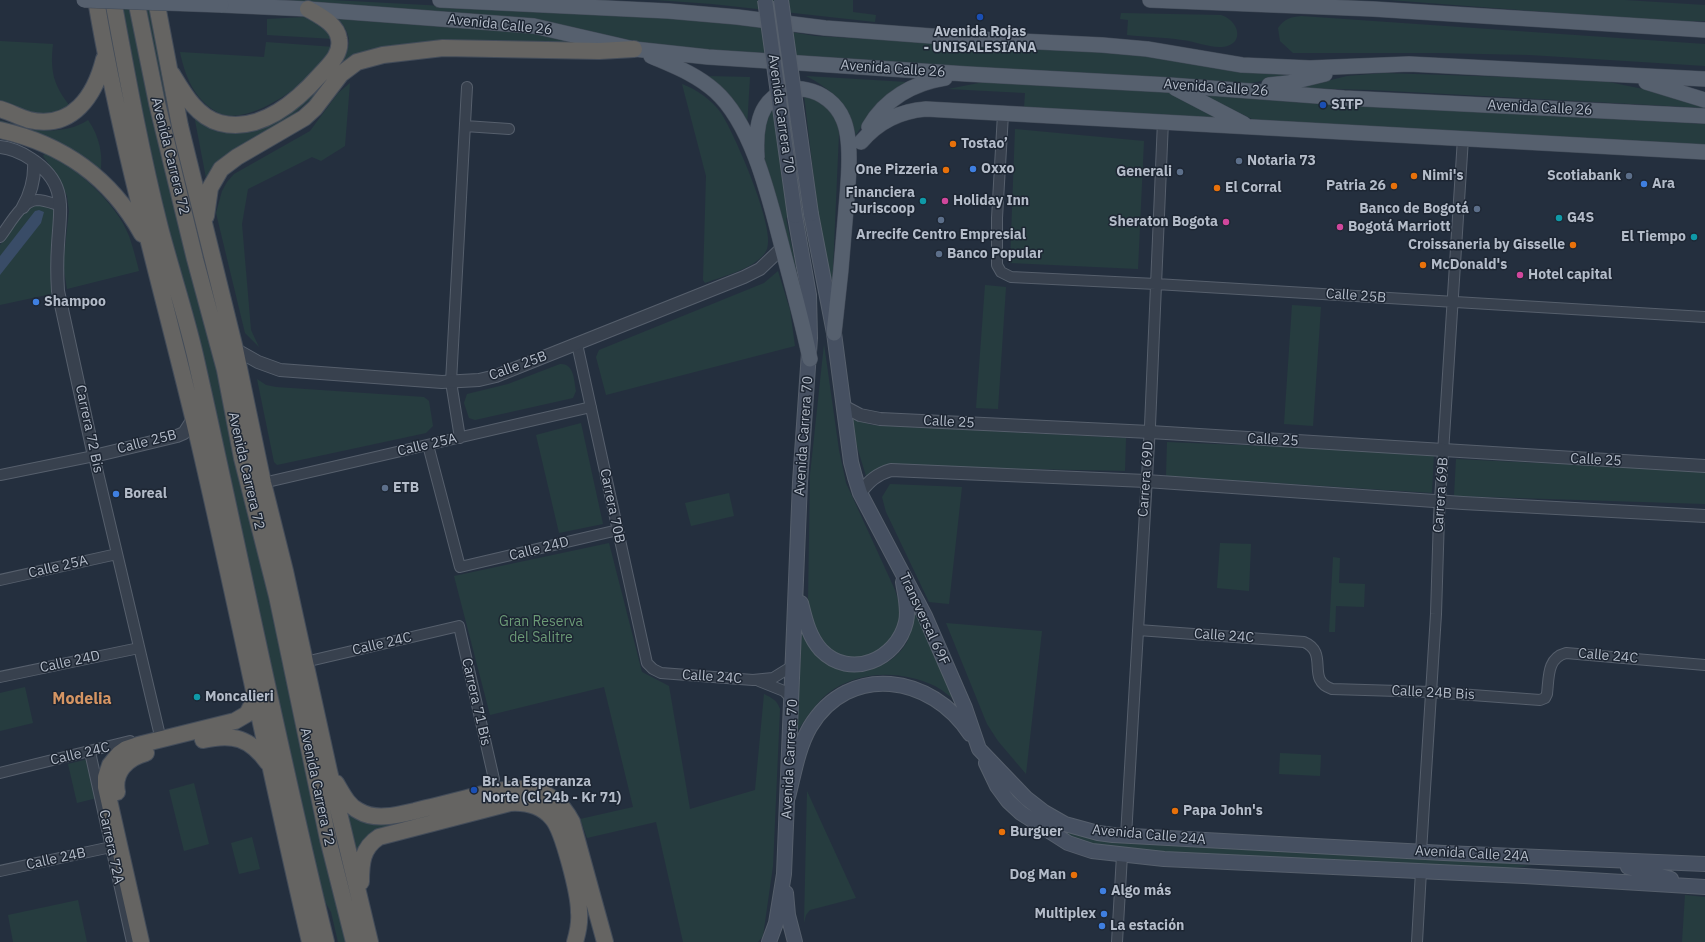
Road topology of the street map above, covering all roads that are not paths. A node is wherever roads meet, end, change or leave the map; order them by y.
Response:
1 (84, 0) edge
2 (96, 0) edge
3 (113, 0) edge
4 (136, 0) edge
5 (156, 0) edge
6 (440, 0) edge
7 (765, 0) edge
8 (781, 0) edge
9 (1150, 0) edge
10 (1364, 0) edge
11 (308, 9) junction
12 (1427, 12) junction
13 (1705, 24) edge
14 (1654, 27) junction
15 (1705, 30) edge
16 (634, 49) junction
17 (105, 55) junction
18 (167, 64) junction
19 (1365, 66) junction
20 (967, 74) junction
21 (1600, 74) junction
22 (1705, 79) edge
23 (1169, 85) junction
24 (467, 87) dead end
25 (1230, 89) junction
26 (1705, 100) edge
27 (0, 109) edge
28 (1003, 114) junction
29 (1705, 116) edge
30 (1163, 122) junction
31 (465, 126) junction
32 (1248, 126) junction
33 (509, 129) dead end
34 (0, 130) edge
35 (1463, 138) junction
36 (861, 142) junction
37 (0, 147) edge
38 (1705, 152) edge
39 (34, 161) junction
40 (758, 162) junction
41 (848, 172) junction
42 (61, 206) junction
43 (22, 207) junction
44 (182, 208) junction
45 (205, 231) junction
46 (0, 237) edge
47 (149, 248) junction
48 (782, 248) junction
49 (1156, 284) junction
50 (159, 288) junction
51 (1454, 302) junction
52 (184, 315) junction
53 (1705, 317) edge
54 (834, 334) junction
55 (577, 344) junction
56 (235, 349) junction
57 (810, 359) junction
58 (450, 382) junction
59 (843, 406) junction
60 (591, 407) junction
61 (193, 419) junction
62 (1150, 432) junction
63 (460, 438) junction
64 (428, 445) junction
65 (1444, 450) junction
66 (94, 456) junction
67 (1705, 466) edge
68 (0, 475) edge
69 (1146, 482) junction
70 (264, 483) junction
71 (860, 493) junction
72 (1440, 501) junction
73 (1705, 516) edge
74 (618, 530) junction
75 (117, 554) junction
76 (902, 570) junction
77 (285, 571) junction
78 (0, 580) edge
79 (797, 591) junction
80 (277, 596) junction
81 (459, 626) joint
82 (1138, 630) junction
83 (139, 648) junction
84 (305, 662) junction
85 (794, 665) junction
86 (1705, 665) edge
87 (650, 666) joint
88 (0, 677) edge
89 (753, 680) junction
90 (1322, 684) joint
91 (1431, 692) junction
92 (1545, 698) joint
93 (255, 699) junction
94 (792, 699) junction
95 (160, 736) junction
96 (979, 749) junction
97 (90, 752) junction
98 (270, 765) junction
99 (329, 771) junction
100 (0, 773) edge
101 (494, 779) dead end
102 (788, 797) junction
103 (416, 810) junction
104 (421, 826) junction
105 (1126, 836) junction
106 (111, 847) junction
107 (1421, 852) junction
108 (1122, 855) junction
109 (1572, 859) junction
110 (1605, 860) junction
111 (1705, 864) edge
112 (0, 871) edge
113 (1421, 872) junction
114 (784, 874) junction
115 (1524, 876) junction
116 (1702, 887) edge
117 (361, 903) junction
118 (132, 942) edge
119 (141, 942) edge
120 (152, 942) edge
121 (310, 942) edge
122 (326, 942) edge
123 (354, 942) edge
124 (370, 942) edge
125 (575, 942) edge
126 (605, 942) edge
127 (769, 942) edge
128 (796, 942) edge
129 (1117, 942) edge
130 (1417, 942) edge

1 - 11 main road, Avenida Calle 26, bridge
2 - 17 highway
3 - 52 highway, Avenida Carrera 72
4 - 44 highway, Avenida Carrera 72
5 - 18 highway, Avenida Carrera 72
6 - 19 main road, Avenida Calle 26
7 - 57 main road, Avenida Carrera 70, bridge
8 - 54 main road, Avenida Carrera 70, bridge
9 - 12 main road
10 - 12 main road
11 - 16 main road, Avenida Calle 26
11 - 18 highway
12 - 14 main road
13 - 14 main road
14 - 15 main road
16 - 20 main road, Avenida Calle 26
16 - 40 main road
16 - 45 highway
17 - 27 highway
17 - 47 highway
18 - 45 highway, Avenida Carrera 72
19 - 21 main road, Avenida Calle 26
19 - 25 main road
20 - 23 main road, Avenida Calle 26
20 - 36 main road
21 - 22 main road, Avenida Calle 26
21 - 26 main road
23 - 25 main road, Avenida Calle 26
23 - 32 main road
24 - 31 street
25 - 29 main road, Avenida Calle 26
28 - 30 main road
28 - 36 main road
28 - 49 street, Calle 25B
30 - 32 main road
30 - 49 street, Carrera 69D
31 - 33 street
31 - 58 street
32 - 35 main road
34 - 47 highway
35 - 38 main road
35 - 51 street, Carrera 69B
36 - 41 main road
37 - 39 street, Carrera 72 Bis
39 - 42 street, Carrera 72 Bis
39 - 43 street
40 - 41 main road
40 - 48 main road
41 - 54 main road
42 - 43 street
42 - 66 street, Carrera 72 Bis
43 - 46 street
44 - 45 highway
44 - 80 highway, Avenida Carrera 72
45 - 56 highway, Avenida Carrera 72
47 - 50 highway
48 - 55 street, Calle 25B
48 - 57 main road
49 - 51 street, Calle 25B
49 - 62 street, Carrera 69D
50 - 52 highway
50 - 61 highway
51 - 53 street, Calle 25B
51 - 65 street, Carrera 69B
52 - 122 highway, Avenida Carrera 72
54 - 59 main road, Avenida Carrera 70
55 - 58 street, Calle 25B
55 - 60 street, Carrera 70B
56 - 58 street, Calle 25B
56 - 70 highway, Avenida Carrera 72
57 - 79 main road, Avenida Carrera 70
58 - 63 street
59 - 62 street, Calle 25
59 - 71 main road, Avenida Carrera 70
60 - 63 street, Calle 25A
60 - 74 street, Carrera 70B
61 - 66 street, Calle 25B
61 - 93 highway
62 - 65 street, Calle 25
62 - 69 street, Carrera 69D
63 - 64 street, Calle 25A
64 - 70 street, Calle 25A
64 - 74 street, Calle 24D
65 - 67 street, Calle 25
65 - 72 street, Carrera 69B
66 - 68 street, Calle 25B
66 - 75 street, Carrera 72 Bis
69 - 71 street
69 - 72 street
69 - 82 street, Carrera 69D
70 - 77 highway, Avenida Carrera 72
71 - 76 main road, Transversal 69F
72 - 73 street
72 - 91 street, Carrera 69B
74 - 87 street, Carrera 70B
75 - 78 street, Calle 25A
75 - 83 street, Carrera 72 Bis
76 - 79 main road
76 - 96 main road, Transversal 69F
77 - 80 highway
77 - 84 highway, Avenida Carrera 72
79 - 85 main road, Avenida Carrera 70
80 - 123 highway, Avenida Carrera 72
81 - 84 street, Calle 24C
81 - 101 street, Carrera 71 Bis
82 - 90 street, Calle 24C
82 - 105 street, Carrera 69D
83 - 88 street, Calle 24D
83 - 95 street, Carrera 72 Bis
84 - 99 highway, Avenida Carrera 72
85 - 89 street, Calle 24C
85 - 94 main road, Avenida Carrera 70
86 - 92 street, Calle 24C
87 - 89 street, Calle 24C
89 - 94 street, Calle 24C
90 - 91 street, Calle 24B Bis
91 - 92 street, Calle 24B Bis
91 - 107 street, Carrera 69B
93 - 95 highway
93 - 98 highway
94 - 102 main road, Avenida Carrera 70
95 - 97 street, Calle 24C
95 - 119 highway
96 - 102 main road
96 - 105 main road, Avenida Calle 24A
96 - 108 main road, Avenida Calle 24A
97 - 100 street, Calle 24C
97 - 106 street, Carrera 72A
98 - 120 highway
98 - 121 highway
99 - 103 highway
99 - 117 highway, Avenida Carrera 72
102 - 114 main road, Avenida Carrera 70
103 - 104 highway
103 - 126 highway
104 - 117 highway
104 - 125 highway
105 - 107 main road, Avenida Calle 24A
106 - 112 street, Calle 24B
106 - 118 street, Carrera 72A
107 - 109 main road, Avenida Calle 24A
108 - 113 main road, Avenida Calle 24A
108 - 129 street
109 - 110 main road, Avenida Calle 24A
109 - 115 main road
110 - 111 main road, Avenida Calle 24A
110 - 116 main road
113 - 115 main road, Avenida Calle 24A
113 - 130 street
114 - 127 main road
114 - 128 main road
115 - 116 main road, Avenida Calle 24A
117 - 124 highway, Avenida Carrera 72

